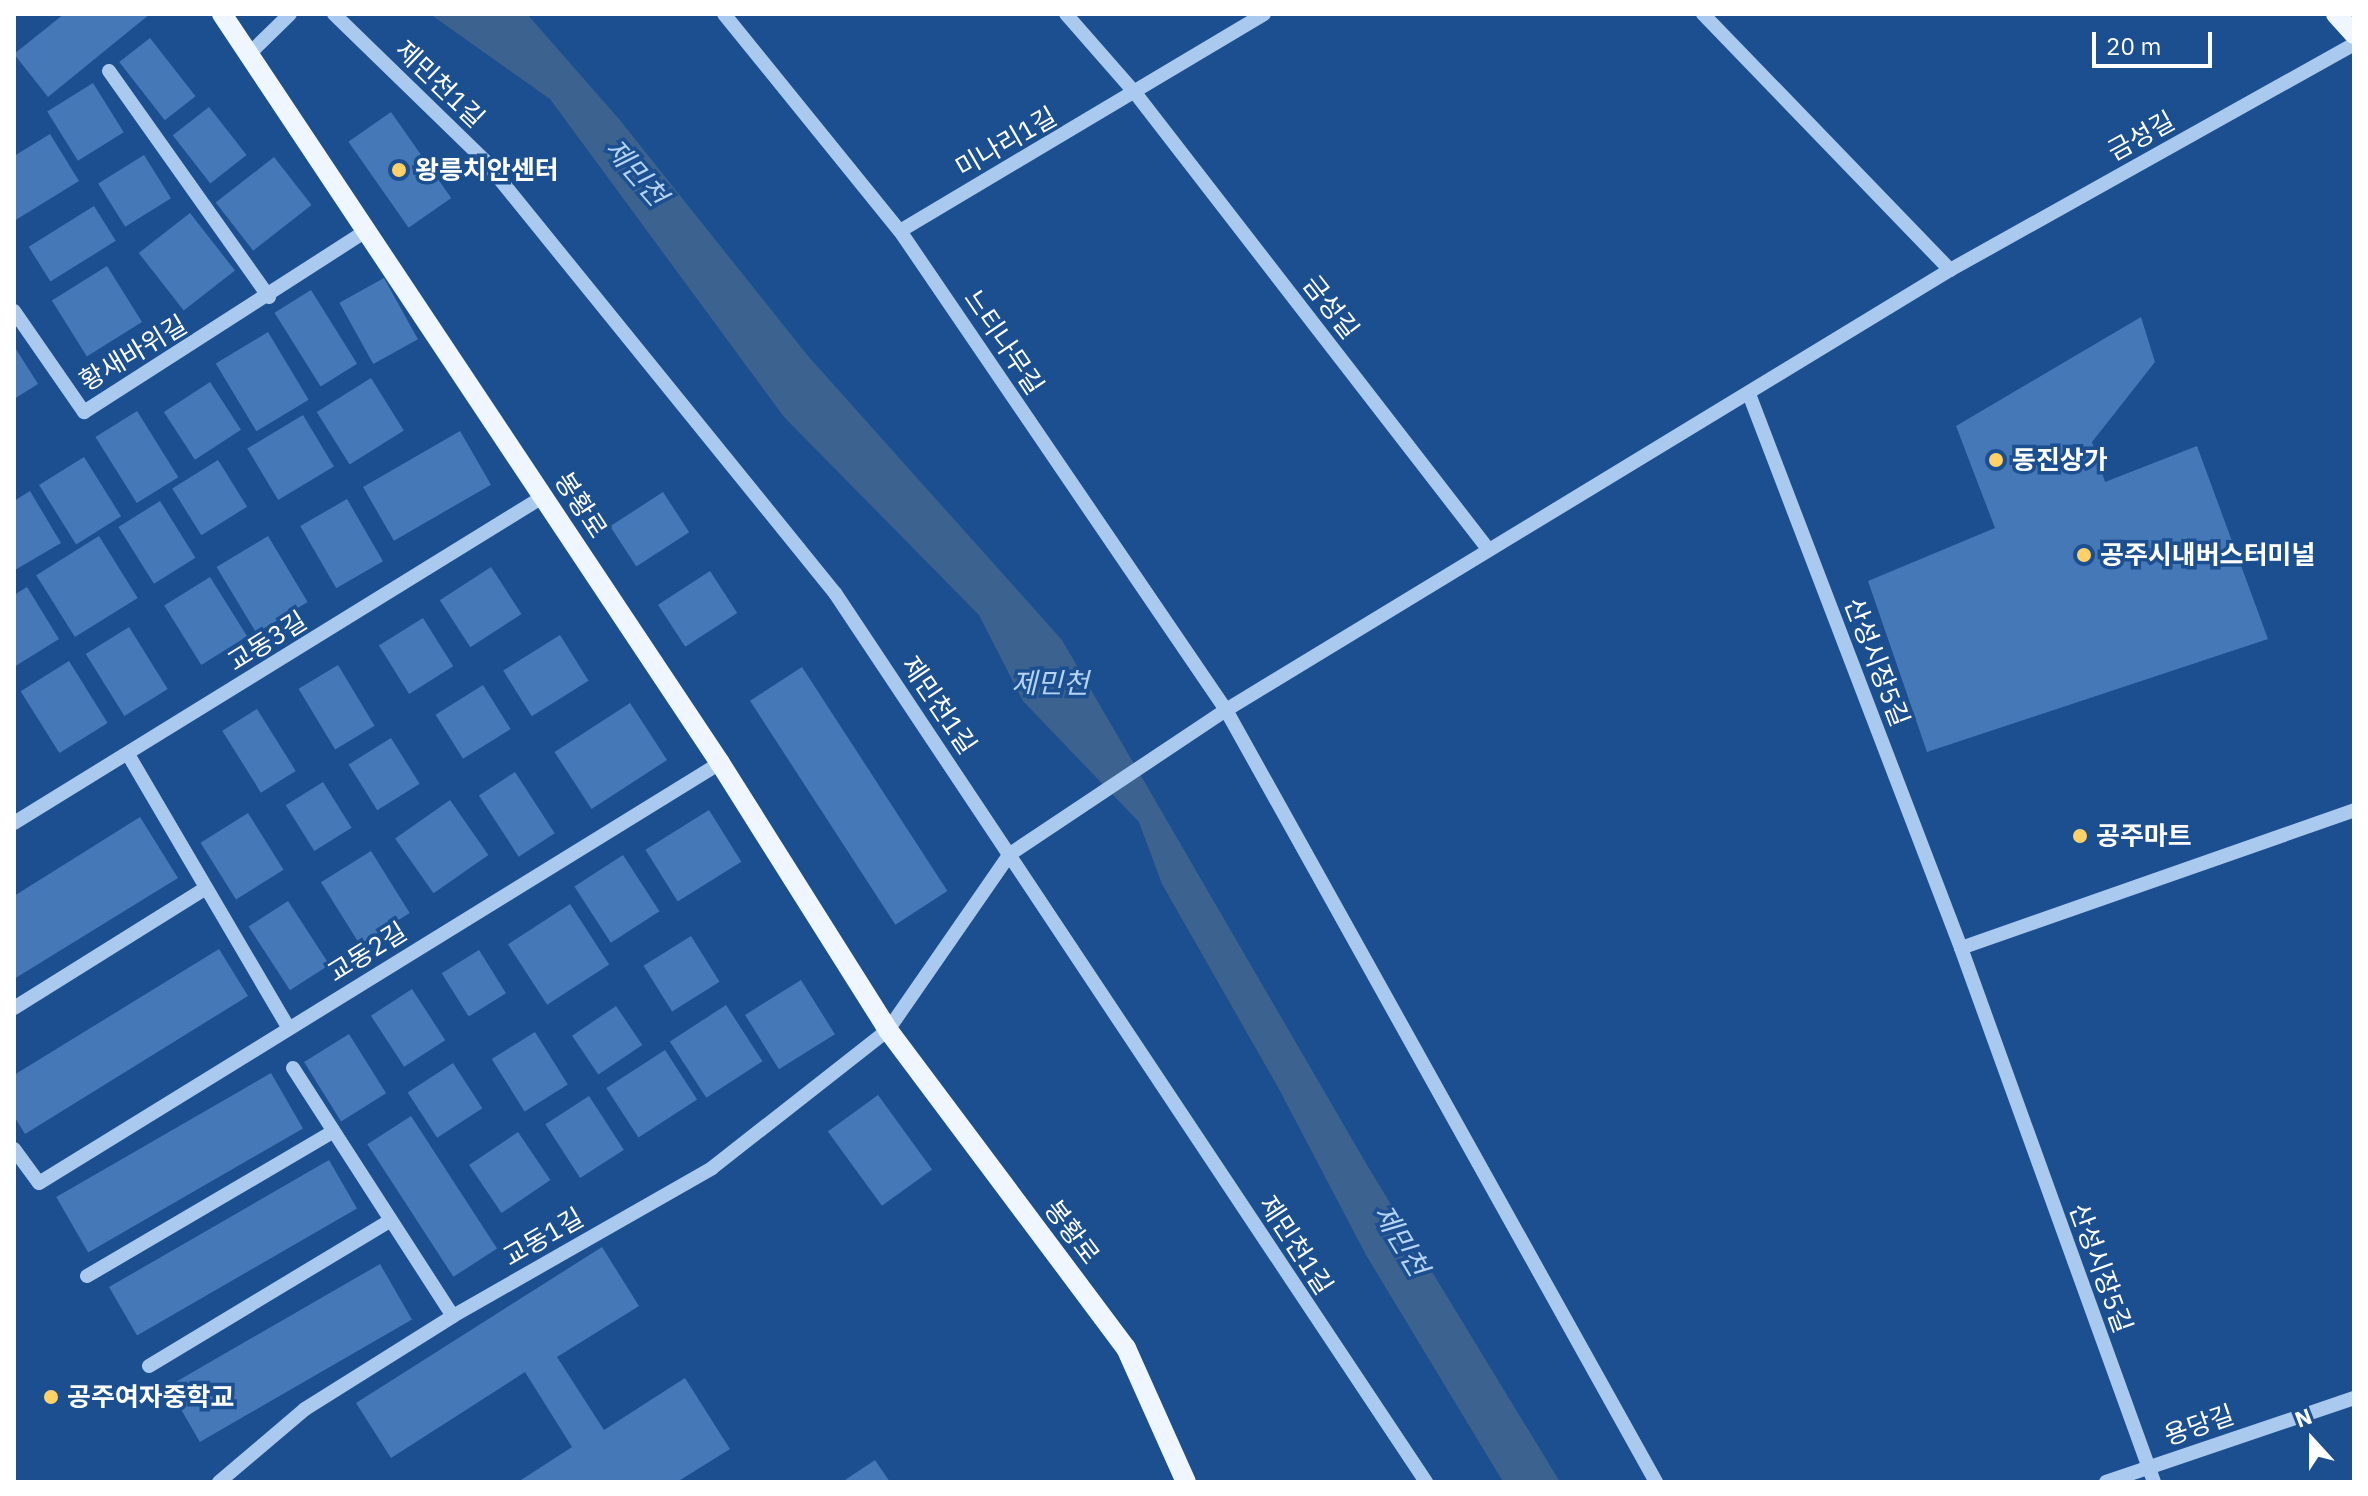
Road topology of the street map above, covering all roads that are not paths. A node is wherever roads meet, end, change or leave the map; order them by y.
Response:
1 (222, 14) edge
2 (290, 14) edge
3 (334, 14) edge
4 (724, 14) edge
5 (1066, 14) edge
6 (1264, 14) edge
7 (1703, 14) edge
8 (2336, 14) edge
9 (2354, 34) edge
10 (2354, 44) edge
11 (249, 54) junction
12 (109, 71) dead end
13 (1136, 94) junction
14 (367, 230) junction
15 (900, 231) junction
16 (1950, 270) junction
17 (269, 297) junction
18 (14, 311) edge
19 (1749, 394) junction
20 (544, 496) junction
21 (1488, 549) junction
22 (1226, 710) junction
23 (129, 756) junction
24 (720, 763) junction
25 (2354, 810) edge
26 (14, 823) edge
27 (1010, 854) junction
28 (206, 888) junction
29 (1961, 948) junction
30 (14, 1008) edge
31 (289, 1029) junction
32 (888, 1030) junction
33 (293, 1068) dead end
34 (332, 1132) junction
35 (14, 1149) edge
36 (388, 1222) junction
37 (87, 1276) dead end
38 (453, 1316) junction
39 (149, 1366) dead end
40 (2354, 1398) edge
41 (2151, 1475) edge
42 (219, 1482) edge
43 (1186, 1482) edge
44 (1426, 1482) edge
45 (1656, 1482) edge
46 (2106, 1482) edge

1 - 11 main road, 봉황로
2 - 11 street
3 - 27 street, 제민천1길
4 - 15 street, 느티나무길
5 - 13 street
6 - 13 street, 미나리1길
7 - 16 street
8 - 9 main road
10 - 16 street, 금성길
11 - 14 main road, 봉황로
12 - 17 street
13 - 15 street, 미나리1길
13 - 21 street, 금성길
14 - 17 street, 황새바위길
14 - 20 main road, 봉황로
15 - 22 street, 느티나무길
16 - 19 street, 금성길
17 - 18 street, 황새바위길
19 - 21 street, 금성길
19 - 29 street, 산성시장5길
20 - 23 street, 교동3길
20 - 24 main road, 봉황로
21 - 22 street, 금성길
22 - 27 street, 금성길
22 - 45 street, 느티나무길
23 - 26 street, 교동3길
23 - 28 street
24 - 31 street, 교동2길
24 - 32 main road, 봉황로
25 - 29 street
27 - 32 street
27 - 44 street, 제민천1길
28 - 30 street
28 - 31 street
29 - 41 street, 산성시장5길
31 - 35 street, 교동2길
32 - 38 street, 교동1길
32 - 43 main road, 봉황로
33 - 34 street
34 - 36 street
34 - 37 street
36 - 38 street
36 - 39 street
38 - 42 street, 교동1길
40 - 41 street, 용당길
41 - 46 street, 용당길

